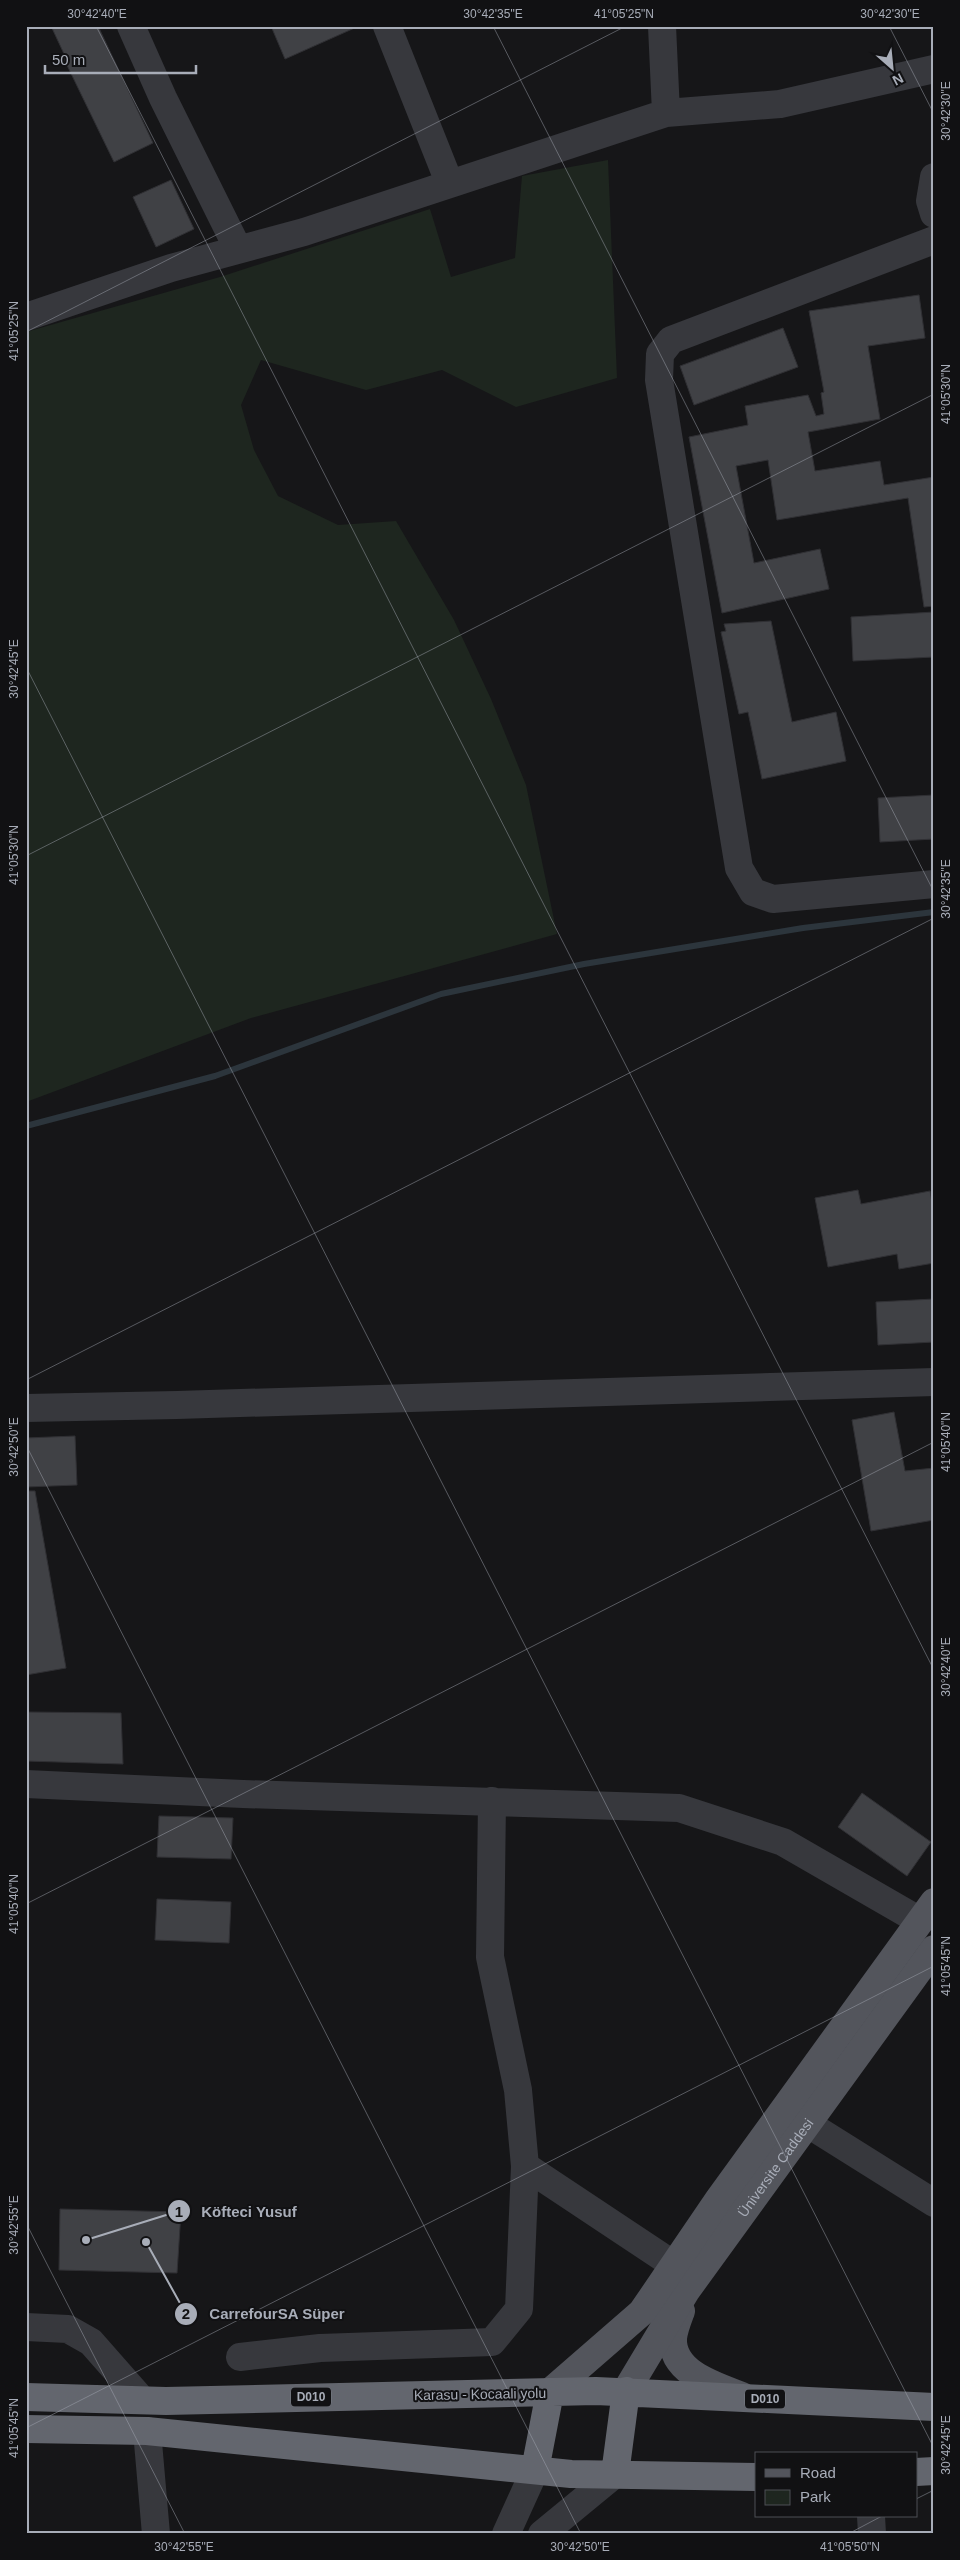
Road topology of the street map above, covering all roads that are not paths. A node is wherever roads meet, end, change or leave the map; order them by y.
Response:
1 (131, 26) edge
2 (386, 26) edge
3 (662, 26) edge
4 (934, 69) edge
5 (666, 113) junction
6 (934, 177) edge
7 (449, 182) junction
8 (934, 214) edge
9 (934, 240) edge
10 (238, 249) junction
11 (26, 317) edge
12 (934, 884) edge
13 (934, 1382) edge
14 (26, 1408) edge
15 (33, 1788) edge
16 (492, 1802) junction
17 (927, 1912) edge
18 (934, 1949) edge
19 (808, 2124) junction
20 (525, 2166) junction
21 (934, 2203) edge
22 (674, 2265) junction
23 (686, 2291) junction
24 (26, 2327) edge
25 (240, 2357) dead end
26 (550, 2392) junction
27 (626, 2392) junction
28 (26, 2397) edge
29 (746, 2398) junction
30 (142, 2400) junction
31 (934, 2407) edge
32 (26, 2429) edge
33 (147, 2431) junction
34 (535, 2470) junction
35 (934, 2471) edge
36 (918, 2472) edge
37 (615, 2474) junction
38 (755, 2477) edge
39 (871, 2518) edge
40 (156, 2534) edge
41 (506, 2534) edge
42 (542, 2534) edge
43 (872, 2534) edge

1 - 10 street
2 - 7 street
3 - 5 street
4 - 5 street
5 - 7 street
6 - 8 street
7 - 10 street
9 - 12 street
10 - 11 street
13 - 14 street
15 - 16 street
16 - 17 street
16 - 20 street
17 - 22 main road
18 - 19 main road, Üniversite Caddesi
19 - 21 street
19 - 23 main road, Üniversite Caddesi
20 - 22 street
20 - 25 street
22 - 26 main road
23 - 27 main road, Üniversite Caddesi
23 - 29 main road
24 - 30 street
26 - 27 highway, Karasu - Kocaali yolu / D010
26 - 30 highway, Karasu - Kocaali yolu / D010
26 - 34 highway
27 - 29 highway, Karasu - Kocaali yolu / D010
27 - 37 highway
28 - 30 highway, Karasu - Kocaali yolu / D010
29 - 31 highway, Karasu - Kocaali yolu / D010
32 - 33 highway
33 - 34 highway
33 - 40 street
34 - 37 highway
34 - 41 street
35 - 36 highway
37 - 38 highway
37 - 42 street
39 - 43 street

